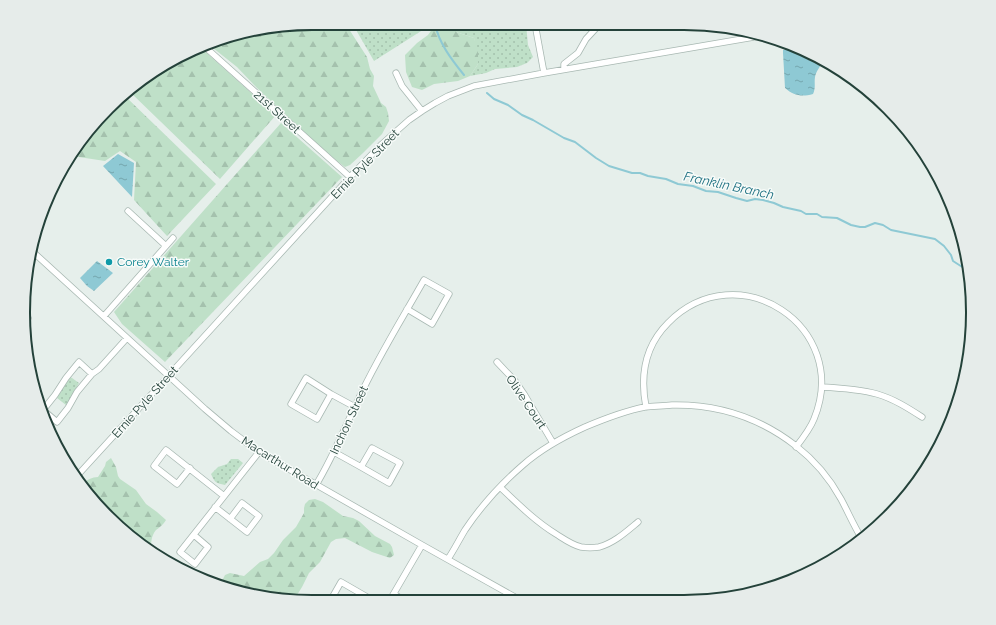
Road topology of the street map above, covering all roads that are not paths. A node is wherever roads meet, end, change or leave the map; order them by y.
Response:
1 (536, 30) edge
2 (594, 30) edge
3 (749, 38) edge
4 (209, 50) edge
5 (564, 69) junction
6 (396, 73) dead end
7 (544, 73) junction
8 (422, 111) junction
9 (350, 177) junction
10 (128, 211) dead end
11 (173, 238) dead end
12 (166, 246) junction
13 (36, 254) edge
14 (407, 309) junction
15 (104, 316) junction
16 (127, 338) junction
17 (496, 362) dead end
18 (92, 374) junction
19 (168, 376) junction
20 (822, 387) junction
21 (331, 394) junction
22 (46, 406) edge
23 (355, 406) junction
24 (646, 407) junction
25 (50, 416) edge
26 (922, 417) dead end
27 (553, 443) junction
28 (796, 447) junction
29 (259, 452) junction
30 (334, 452) junction
31 (361, 467) junction
32 (190, 468) junction
33 (80, 472) edge
34 (316, 485) junction
35 (500, 487) junction
36 (224, 496) junction
37 (215, 507) junction
38 (230, 519) junction
39 (638, 522) dead end
40 (859, 534) edge
41 (194, 535) junction
42 (422, 545) junction
43 (448, 559) junction
44 (334, 595) edge
45 (364, 595) edge
46 (393, 595) edge
47 (511, 595) edge

1 - 7 street
2 - 5 street
3 - 5 street, Ernie Pyle Street
4 - 9 street, 21st Street
5 - 7 street, Ernie Pyle Street
6 - 8 street
7 - 8 street, Ernie Pyle Street
8 - 9 street, Ernie Pyle Street
9 - 19 street, Ernie Pyle Street
10 - 12 street
11 - 12 street
12 - 15 street
13 - 15 street, Macarthur Road
14 - 14 street, Inchon Street
14 - 23 street, Inchon Street
15 - 16 street, Macarthur Road
16 - 18 street
16 - 19 street, Macarthur Road
17 - 27 street, Olive Court
18 - 22 street
18 - 25 street
19 - 29 street, Macarthur Road
19 - 33 street, Ernie Pyle Street
20 - 24 street
20 - 26 street
20 - 28 street
21 - 21 street
21 - 23 street
23 - 30 street, Inchon Street
24 - 27 street
24 - 28 street
27 - 35 street
28 - 40 street
29 - 34 street, Macarthur Road
29 - 36 street
30 - 31 street
30 - 34 street, Inchon Street
31 - 31 street
32 - 32 street
32 - 36 street
34 - 42 street, Macarthur Road
35 - 39 street
35 - 43 street
36 - 37 street
37 - 38 street
37 - 41 street
38 - 38 street
41 - 41 street
42 - 43 street, Macarthur Road
42 - 46 street
43 - 47 street, Macarthur Road
44 - 45 street

